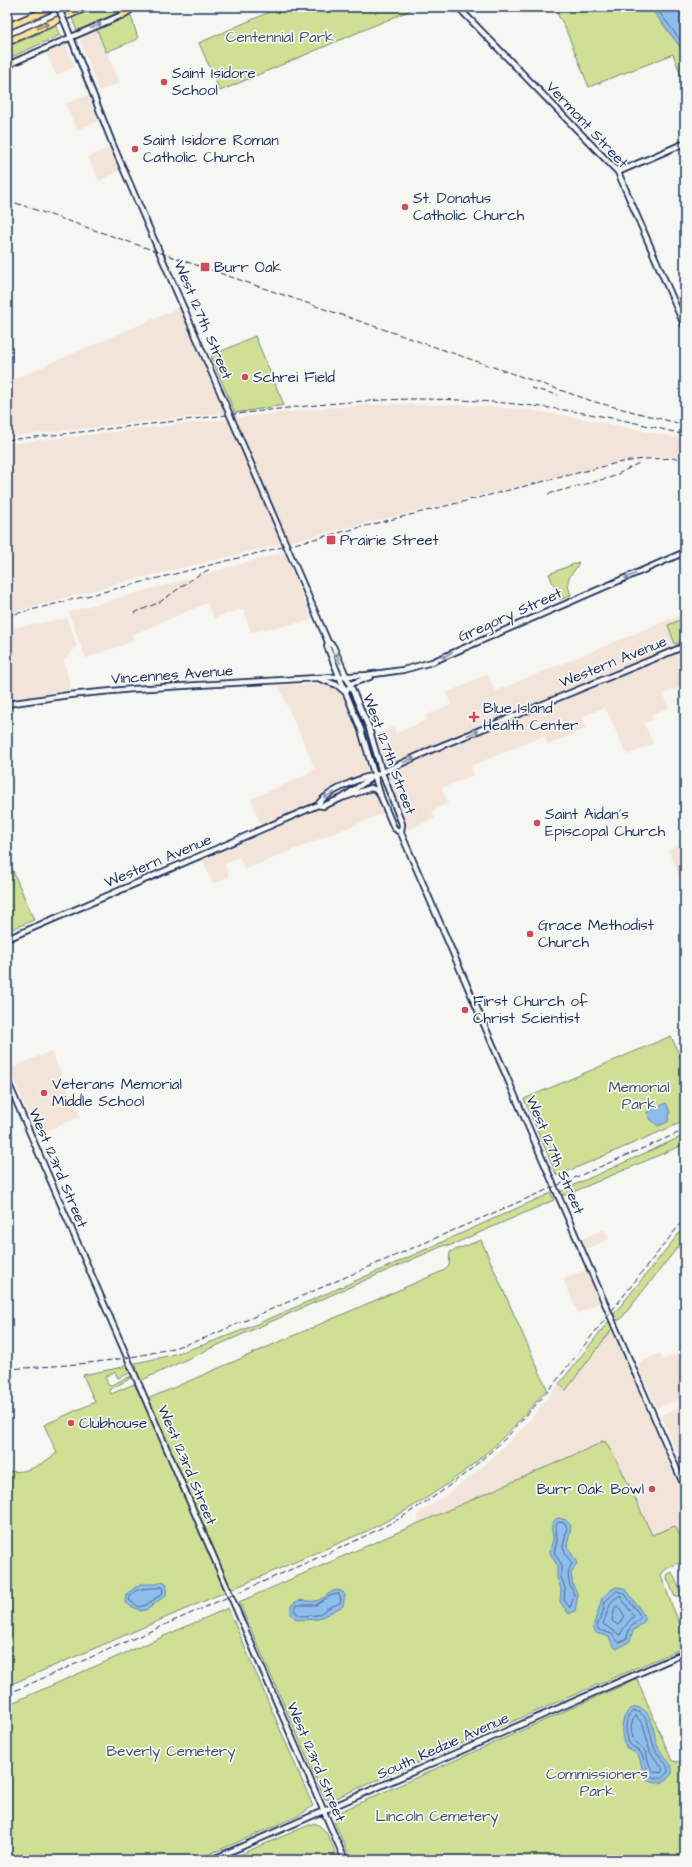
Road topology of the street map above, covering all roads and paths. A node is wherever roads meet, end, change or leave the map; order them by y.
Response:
1 (54, 7) edge
2 (58, 7) edge
3 (87, 7) edge
4 (134, 7) edge
5 (458, 7) edge
6 (122, 15) joint
7 (7, 27) edge
8 (71, 36) junction
9 (7, 42) edge
10 (9, 64) edge
11 (685, 143) edge
12 (618, 172) junction
13 (685, 327) edge
14 (685, 552) edge
15 (328, 642) junction
16 (685, 646) edge
17 (377, 674) junction
18 (346, 676) junction
19 (338, 677) junction
20 (316, 678) junction
21 (350, 685) junction
22 (345, 692) junction
23 (7, 704) edge
24 (382, 773) junction
25 (374, 776) junction
26 (381, 797) junction
27 (342, 798) junction
28 (318, 805) junction
29 (401, 833) junction
30 (7, 939) edge
31 (7, 1080) edge
32 (685, 1488) edge
33 (685, 1653) edge
34 (324, 1811) junction
35 (211, 1860) edge
36 (345, 1860) edge

1 - 7 highway
2 - 8 main road, West 127th Street, bridge
9 -> 3 highway
4 - 6 highway
5 - 12 main road, Vermont Street
8 -> 6 main road
8 - 10 main road
8 - 15 main road, West 127th Street, bridge
11 - 12 main road
12 - 13 main road, Vermont Street
14 -> 17 main road, Gregory Street
18 -> 15 main road, West 127th Street
15 - 19 main road, West 127th Street
24 -> 16 main road, Western Avenue
17 - 18 main road, Gregory Street
17 - 21 main road
18 - 19 main road, Gregory Street
18 - 21 main road, West 127th Street
19 - 20 main road, Vincennes Avenue
19 - 22 main road, West 127th Street
20 - 22 main road
20 - 23 main road, Vincennes Avenue
21 - 22 main road
21 - 24 main road, West 127th Street
22 - 25 main road, West 127th Street
24 - 25 main road, Western Avenue
24 - 29 main road, West 127th Street
25 - 26 main road, West 127th Street
25 - 27 main road, Western Avenue
25 -> 28 main road, Western Avenue
26 - 27 main road
26 - 29 main road, West 127th Street
27 - 28 main road, Western Avenue
28 - 30 main road, Western Avenue
29 - 32 main road, West 127th Street
31 - 34 main road, West 123rd Street
33 - 34 main road, South Kedzie Avenue
34 - 35 main road, South Kedzie Avenue
34 - 36 main road, West 123rd Street

